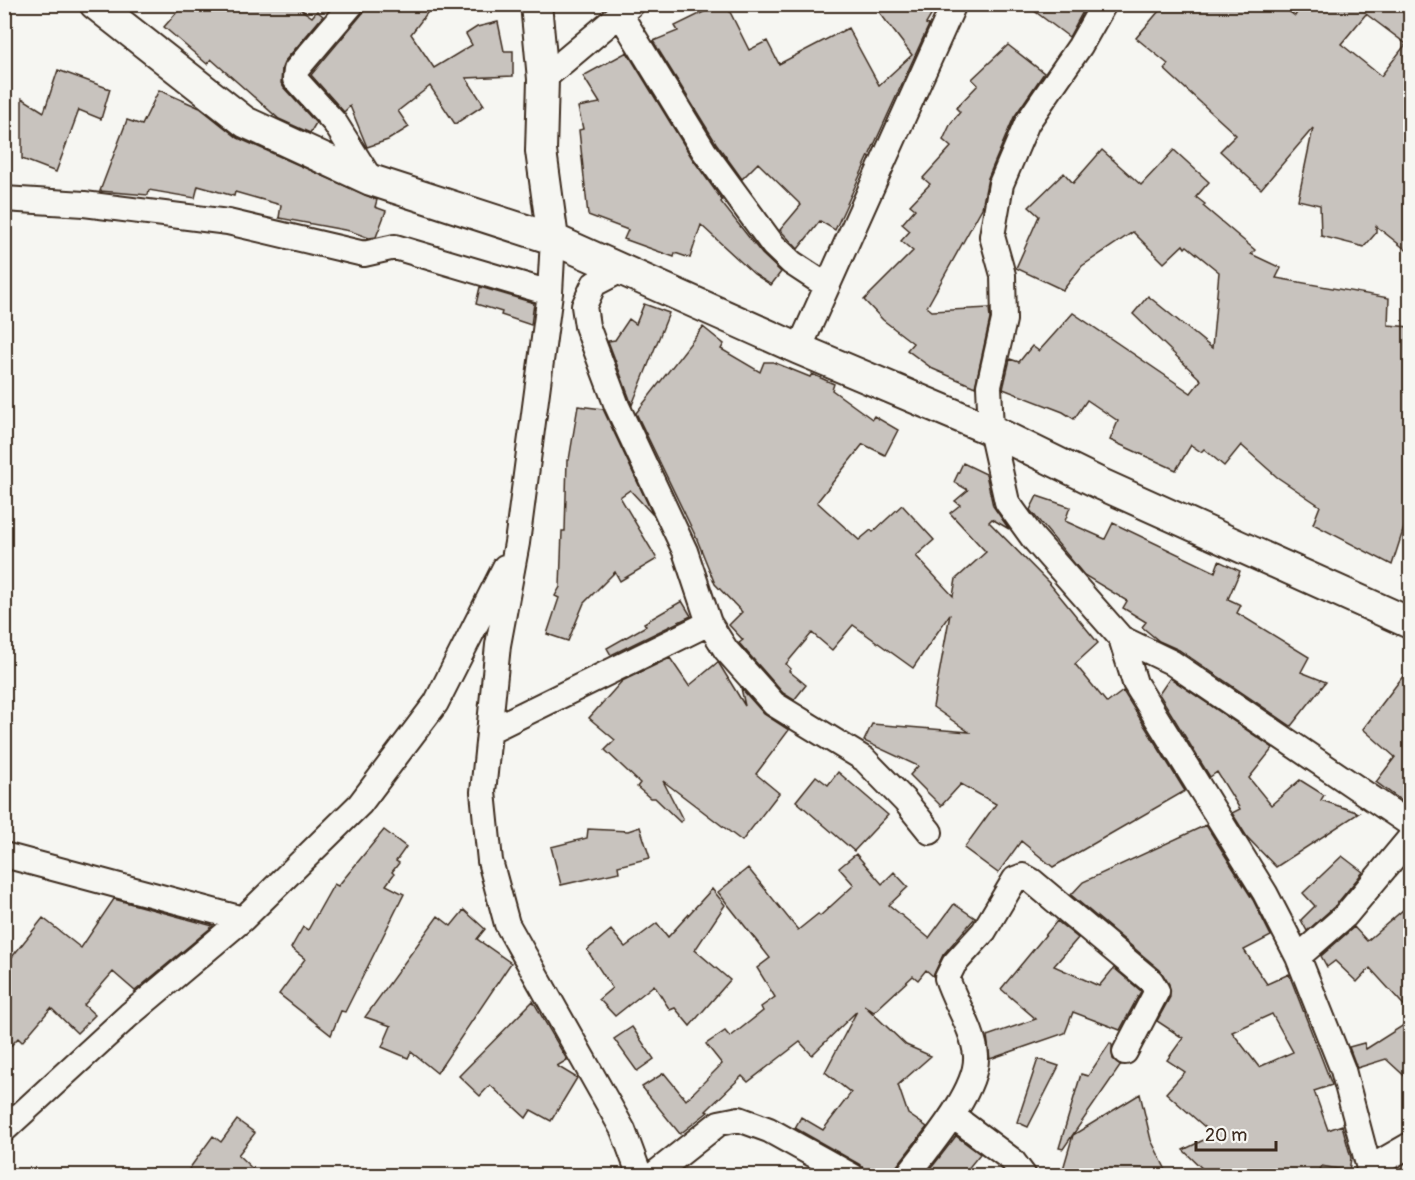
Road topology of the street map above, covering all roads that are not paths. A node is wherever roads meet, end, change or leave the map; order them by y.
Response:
1 (95, 4) edge
2 (352, 4) edge
3 (536, 4) edge
4 (954, 4) edge
5 (1104, 4) edge
6 (626, 9) edge
7 (543, 79) junction
8 (371, 180) junction
9 (4, 199) edge
10 (553, 239) junction
11 (621, 270) junction
12 (827, 286) junction
13 (550, 292) junction
14 (799, 349) junction
15 (991, 430) junction
16 (517, 543) junction
17 (709, 623) junction
18 (1410, 623) edge
19 (1121, 638) junction
20 (490, 730) junction
21 (1410, 824) edge
22 (930, 832) dead end
23 (1410, 838) edge
24 (4, 855) edge
25 (243, 919) junction
26 (1298, 957) junction
27 (1125, 1052) dead end
28 (953, 1116) junction
29 (4, 1130) edge
30 (1410, 1145) edge
31 (1370, 1172) edge
32 (640, 1176) edge
33 (652, 1176) edge
34 (852, 1176) edge
35 (907, 1176) edge
36 (1024, 1176) edge

1 - 8 street
2 - 8 street
3 - 7 street
4 - 12 street
5 - 15 street
6 - 7 street
6 - 12 street
7 - 10 street
8 - 10 street
9 - 13 street
10 - 11 street
10 - 13 street
11 - 14 street
11 - 17 street
12 - 14 street
13 - 16 street
14 - 15 street
15 - 18 street
15 - 19 street
16 - 20 street
16 - 25 street
17 - 20 street
17 - 22 street
19 - 21 street
19 - 26 street
20 - 32 street
23 - 26 street
24 - 25 street
25 - 29 street
26 - 31 street
27 - 28 street
28 - 35 street
28 - 36 street
30 - 31 street
33 - 34 street

